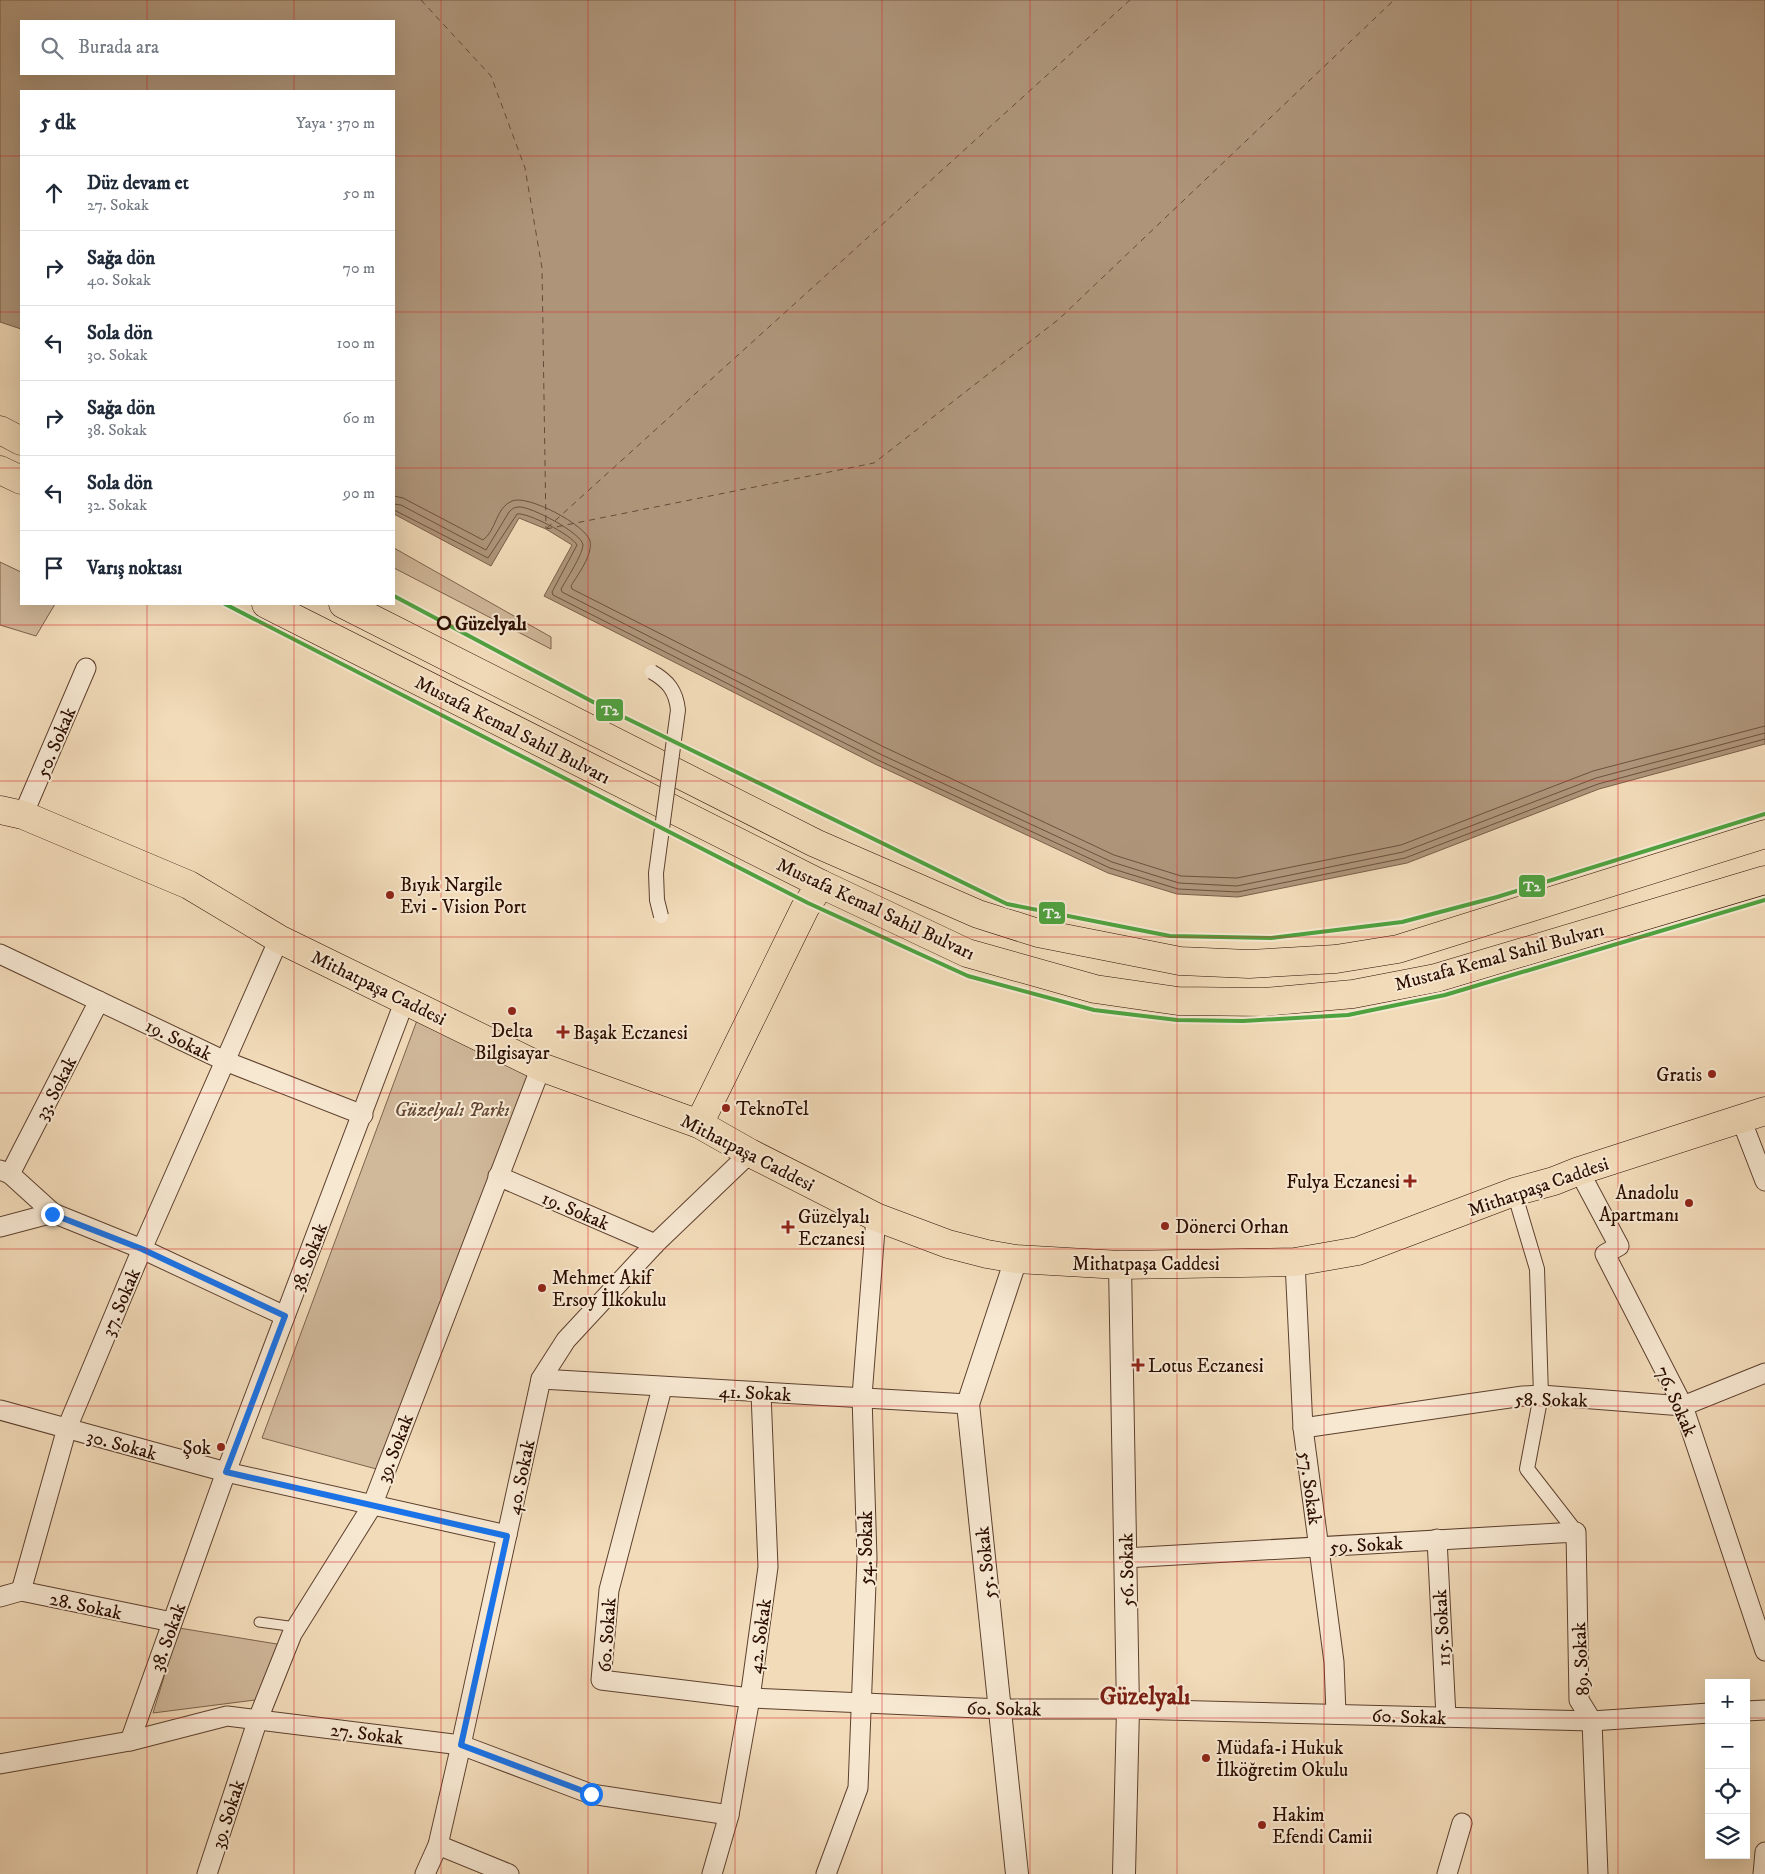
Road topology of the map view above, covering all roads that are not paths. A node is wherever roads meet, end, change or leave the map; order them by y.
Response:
1 (0, 430) edge
2 (20, 440) edge
3 (0, 470) edge
4 (20, 480) edge
5 (268, 605) edge
6 (345, 605) edge
7 (86, 668) dead end
8 (652, 672) dead end
9 (11, 813) edge
10 (1765, 834) edge
11 (1765, 880) edge
12 (821, 884) junction
13 (661, 916) dead end
14 (279, 938) junction
15 (0, 954) edge
16 (405, 1000) junction
17 (99, 1001) junction
18 (225, 1061) junction
19 (541, 1067) junction
20 (363, 1115) junction
21 (1753, 1115) edge
22 (699, 1124) junction
23 (750, 1153) junction
24 (1579, 1171) junction
25 (5, 1172) edge
26 (498, 1176) junction
27 (1765, 1181) edge
28 (1514, 1192) junction
29 (52, 1214) junction
30 (876, 1217) junction
31 (0, 1227) edge
32 (655, 1244) junction
33 (142, 1249) junction
34 (1016, 1259) junction
35 (1295, 1262) junction
36 (1120, 1265) junction
37 (285, 1316) junction
38 (1765, 1373) edge
39 (541, 1379) junction
40 (662, 1388) junction
41 (762, 1393) junction
42 (1541, 1395) junction
43 (862, 1396) junction
44 (968, 1404) junction
45 (1683, 1406) junction
46 (0, 1410) edge
47 (67, 1428) junction
48 (1303, 1428) junction
49 (226, 1472) junction
50 (372, 1506) junction
51 (1576, 1532) junction
52 (507, 1536) junction
53 (1438, 1539) junction
54 (1318, 1546) junction
55 (1126, 1558) junction
56 (21, 1591) junction
57 (0, 1597) edge
58 (172, 1622) junction
59 (259, 1622) dead end
60 (296, 1627) junction
61 (1765, 1651) edge
62 (750, 1698) junction
63 (862, 1702) junction
64 (1001, 1709) junction
65 (1128, 1709) junction
66 (1765, 1710) edge
67 (1750, 1711) edge
68 (1705, 1713) edge
69 (1336, 1714) junction
70 (1446, 1717) junction
71 (258, 1718) junction
72 (1592, 1720) junction
73 (130, 1741) junction
74 (461, 1745) junction
75 (0, 1764) edge
76 (729, 1815) junction
77 (1462, 1823) dead end
78 (438, 1845) junction
79 (1765, 1852) edge
80 (208, 1874) edge
81 (425, 1874) edge
82 (509, 1874) edge
83 (712, 1874) edge
84 (826, 1874) edge
85 (1017, 1874) edge
86 (1124, 1874) edge
87 (1447, 1874) edge
88 (1598, 1874) edge
89 (1763, 1874) edge

1 - 2 main road
3 - 4 main road
5 - 12 main road, Mustafa Kemal Sahil Bulvarı
6 - 10 main road, Mustafa Kemal Sahil Bulvarı
7 - 9 street, 50. Sokak
8 - 13 street, bridge
9 - 14 main road, Mithatpaşa Caddesi
11 - 12 main road, Mustafa Kemal Sahil Bulvarı
12 - 22 main road
14 - 16 main road, Mithatpaşa Caddesi
14 - 18 street, 37. Sokak
15 - 17 street, 19. Sokak
16 - 19 main road, Mithatpaşa Caddesi
16 - 20 street, 38. Sokak
17 - 18 street, 19. Sokak
17 - 25 street, 33. Sokak
18 - 20 street, 19. Sokak
18 - 33 street, 37. Sokak
19 - 22 main road, Mithatpaşa Caddesi
19 - 26 street, 39. Sokak
20 - 37 street, 38. Sokak
21 - 24 main road, Mithatpaşa Caddesi
21 - 27 street
22 - 23 main road, Mithatpaşa Caddesi
23 - 30 main road, Mithatpaşa Caddesi
23 - 32 street, 40. Sokak
24 - 28 main road, Mithatpaşa Caddesi
24 - 45 street, 76. Sokak
25 - 29 street
26 - 32 street, 19. Sokak
26 - 50 street, 39. Sokak
28 - 35 main road, Mithatpaşa Caddesi
28 - 42 street
29 - 31 street
29 - 33 street
30 - 34 main road, Mithatpaşa Caddesi
30 - 43 street, 54. Sokak
32 - 39 street, 40. Sokak
33 - 37 street
33 - 47 street, 37. Sokak
34 - 36 main road, Mithatpaşa Caddesi
34 - 44 street, 55. Sokak
35 - 36 main road, Mithatpaşa Caddesi
35 - 48 street, 57. Sokak
36 - 55 street, 56. Sokak
37 - 49 street, 38. Sokak
38 - 45 street, 58. Sokak
39 - 40 street, 41. Sokak
39 - 52 street, 40. Sokak
40 - 41 street, 41. Sokak
40 - 62 street, 60. Sokak
41 - 43 street, 41. Sokak
41 - 62 street, 42. Sokak
42 - 45 street, 58. Sokak
42 - 48 street, 58. Sokak
42 - 51 street
43 - 44 street, 41. Sokak
43 - 63 street, 54. Sokak
44 - 64 street, 55. Sokak
45 - 61 street, 76. Sokak
46 - 47 street, 30. Sokak
47 - 49 street, 30. Sokak
47 - 56 street, 37. Sokak
48 - 54 street, 57. Sokak
49 - 50 street, 30. Sokak
49 - 58 street, 38. Sokak
50 - 52 street, 30. Sokak
50 - 60 street, 39. Sokak
51 - 53 street, 59. Sokak
51 - 72 street, 89. Sokak
52 - 74 street, 40. Sokak
53 - 54 street, 59. Sokak
53 - 70 street, 115. Sokak
54 - 55 street, 59. Sokak
54 - 69 street, 57. Sokak
55 - 65 street, 56. Sokak
56 - 57 street, 28. Sokak
56 - 58 street, 28. Sokak
58 - 73 street, 38. Sokak
59 - 60 lane
60 - 71 street, 39. Sokak
62 - 63 street, 60. Sokak
62 - 76 street, 42. Sokak
63 - 64 street, 60. Sokak
63 - 84 street, 54. Sokak
64 - 65 street, 60. Sokak
64 - 85 street, 55. Sokak
65 - 69 street, 60. Sokak
65 - 86 street, 56. Sokak
66 - 67 street
68 - 72 street, 60. Sokak
69 - 70 street, 60. Sokak
70 - 72 street, 60. Sokak
71 - 73 street, 27. Sokak
71 - 74 street, 27. Sokak
71 - 80 street, 39. Sokak
72 - 88 street, 89. Sokak
73 - 75 street, 27. Sokak
74 - 76 street, 27. Sokak
74 - 78 street, 40. Sokak
76 - 83 street, 42. Sokak
77 - 87 street
78 - 81 street, 40. Sokak
78 - 82 street
79 - 89 street

